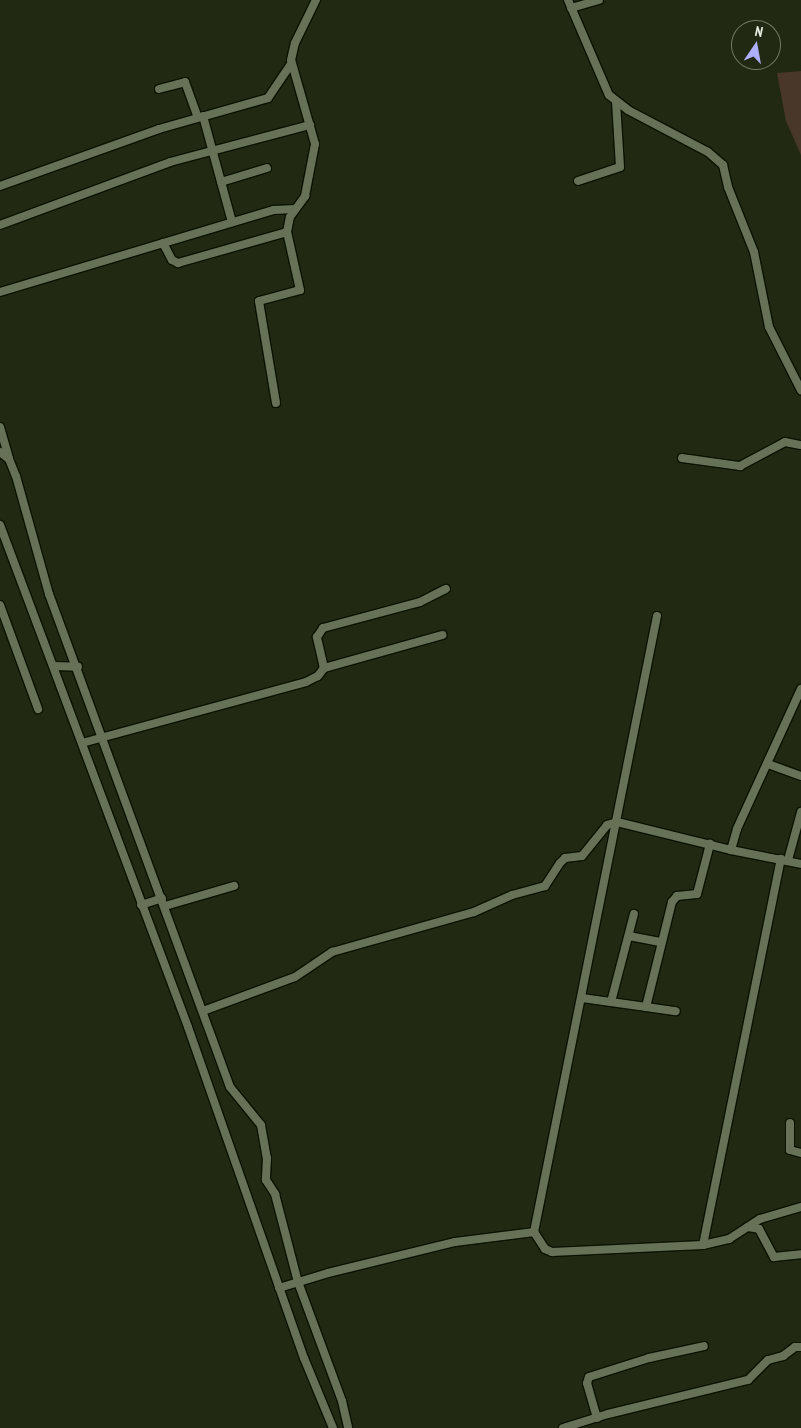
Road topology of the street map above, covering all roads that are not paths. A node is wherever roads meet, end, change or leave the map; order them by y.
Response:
1 (316, 0) edge
2 (568, 0) edge
3 (599, 0) edge
4 (571, 8) junction
5 (291, 64) junction
6 (159, 89) dead end
7 (616, 102) junction
8 (201, 117) junction
9 (310, 125) junction
10 (212, 150) junction
11 (266, 168) dead end
12 (578, 181) dead end
13 (221, 182) junction
14 (0, 186) edge
15 (295, 209) junction
16 (232, 222) junction
17 (0, 226) edge
18 (286, 232) junction
19 (163, 243) junction
20 (0, 292) edge
21 (801, 390) edge
22 (276, 404) dead end
23 (0, 427) edge
24 (801, 435) edge
25 (799, 444) edge
26 (0, 452) edge
27 (682, 458) dead end
28 (9, 459) junction
29 (0, 525) edge
30 (446, 589) dead end
31 (0, 604) edge
32 (657, 616) dead end
33 (442, 635) dead end
34 (54, 666) junction
35 (78, 667) junction
36 (324, 668) junction
37 (801, 689) edge
38 (38, 709) dead end
39 (104, 737) junction
40 (82, 743) junction
41 (768, 764) junction
42 (801, 776) edge
43 (801, 812) edge
44 (617, 822) junction
45 (710, 844) junction
46 (731, 850) junction
47 (784, 860) junction
48 (801, 864) edge
49 (234, 886) dead end
50 (162, 898) junction
51 (141, 906) junction
52 (165, 906) junction
53 (634, 914) dead end
54 (628, 936) junction
55 (661, 942) junction
56 (582, 998) junction
57 (611, 1002) junction
58 (646, 1007) junction
59 (202, 1011) junction
60 (676, 1011) dead end
61 (790, 1123) dead end
62 (801, 1153) edge
63 (801, 1207) edge
64 (760, 1219) junction
65 (748, 1227) junction
66 (759, 1230) junction
67 (534, 1232) junction
68 (703, 1246) junction
69 (801, 1254) edge
70 (298, 1282) junction
71 (279, 1288) junction
72 (704, 1346) dead end
73 (801, 1347) edge
74 (597, 1418) junction
75 (333, 1428) edge
76 (348, 1428) edge
77 (563, 1428) edge

1 - 5 street
2 - 4 street
3 - 4 street
4 - 7 street
5 - 8 street
5 - 9 street
6 - 8 street
7 - 12 street
7 - 21 street
8 - 10 street
8 - 14 street
9 - 10 street
9 - 15 street
10 - 13 street
10 - 17 street
11 - 13 street
13 - 16 street
15 - 16 street
15 - 18 street
16 - 19 street
18 - 19 street
18 - 22 street
19 - 20 street
23 - 28 street
24 - 25 street
25 - 27 street
26 - 28 street
28 - 35 street
29 - 34 street
30 - 36 street
31 - 38 street
32 - 44 street
33 - 36 street
34 - 35 street
34 - 40 street
35 - 39 street
36 - 39 street
37 - 41 street
39 - 40 street
39 - 50 street
40 - 51 street
41 - 42 street
41 - 46 street
43 - 47 street
44 - 45 street
44 - 56 street
44 - 59 street
45 - 46 street
45 - 55 street
46 - 47 street
47 - 48 street
47 - 68 street
49 - 52 street
50 - 51 street
50 - 52 street
51 - 71 street
52 - 59 street
53 - 54 street
54 - 55 street
54 - 57 street
55 - 58 street
56 - 57 street
56 - 67 street
57 - 58 street
58 - 60 street
59 - 70 street
61 - 62 street
63 - 64 street
64 - 65 street
64 - 66 street
65 - 66 street
65 - 68 street
66 - 69 street
67 - 68 street
67 - 70 street
70 - 71 street
70 - 76 street
71 - 75 street
72 - 74 street
73 - 74 street
74 - 77 street

